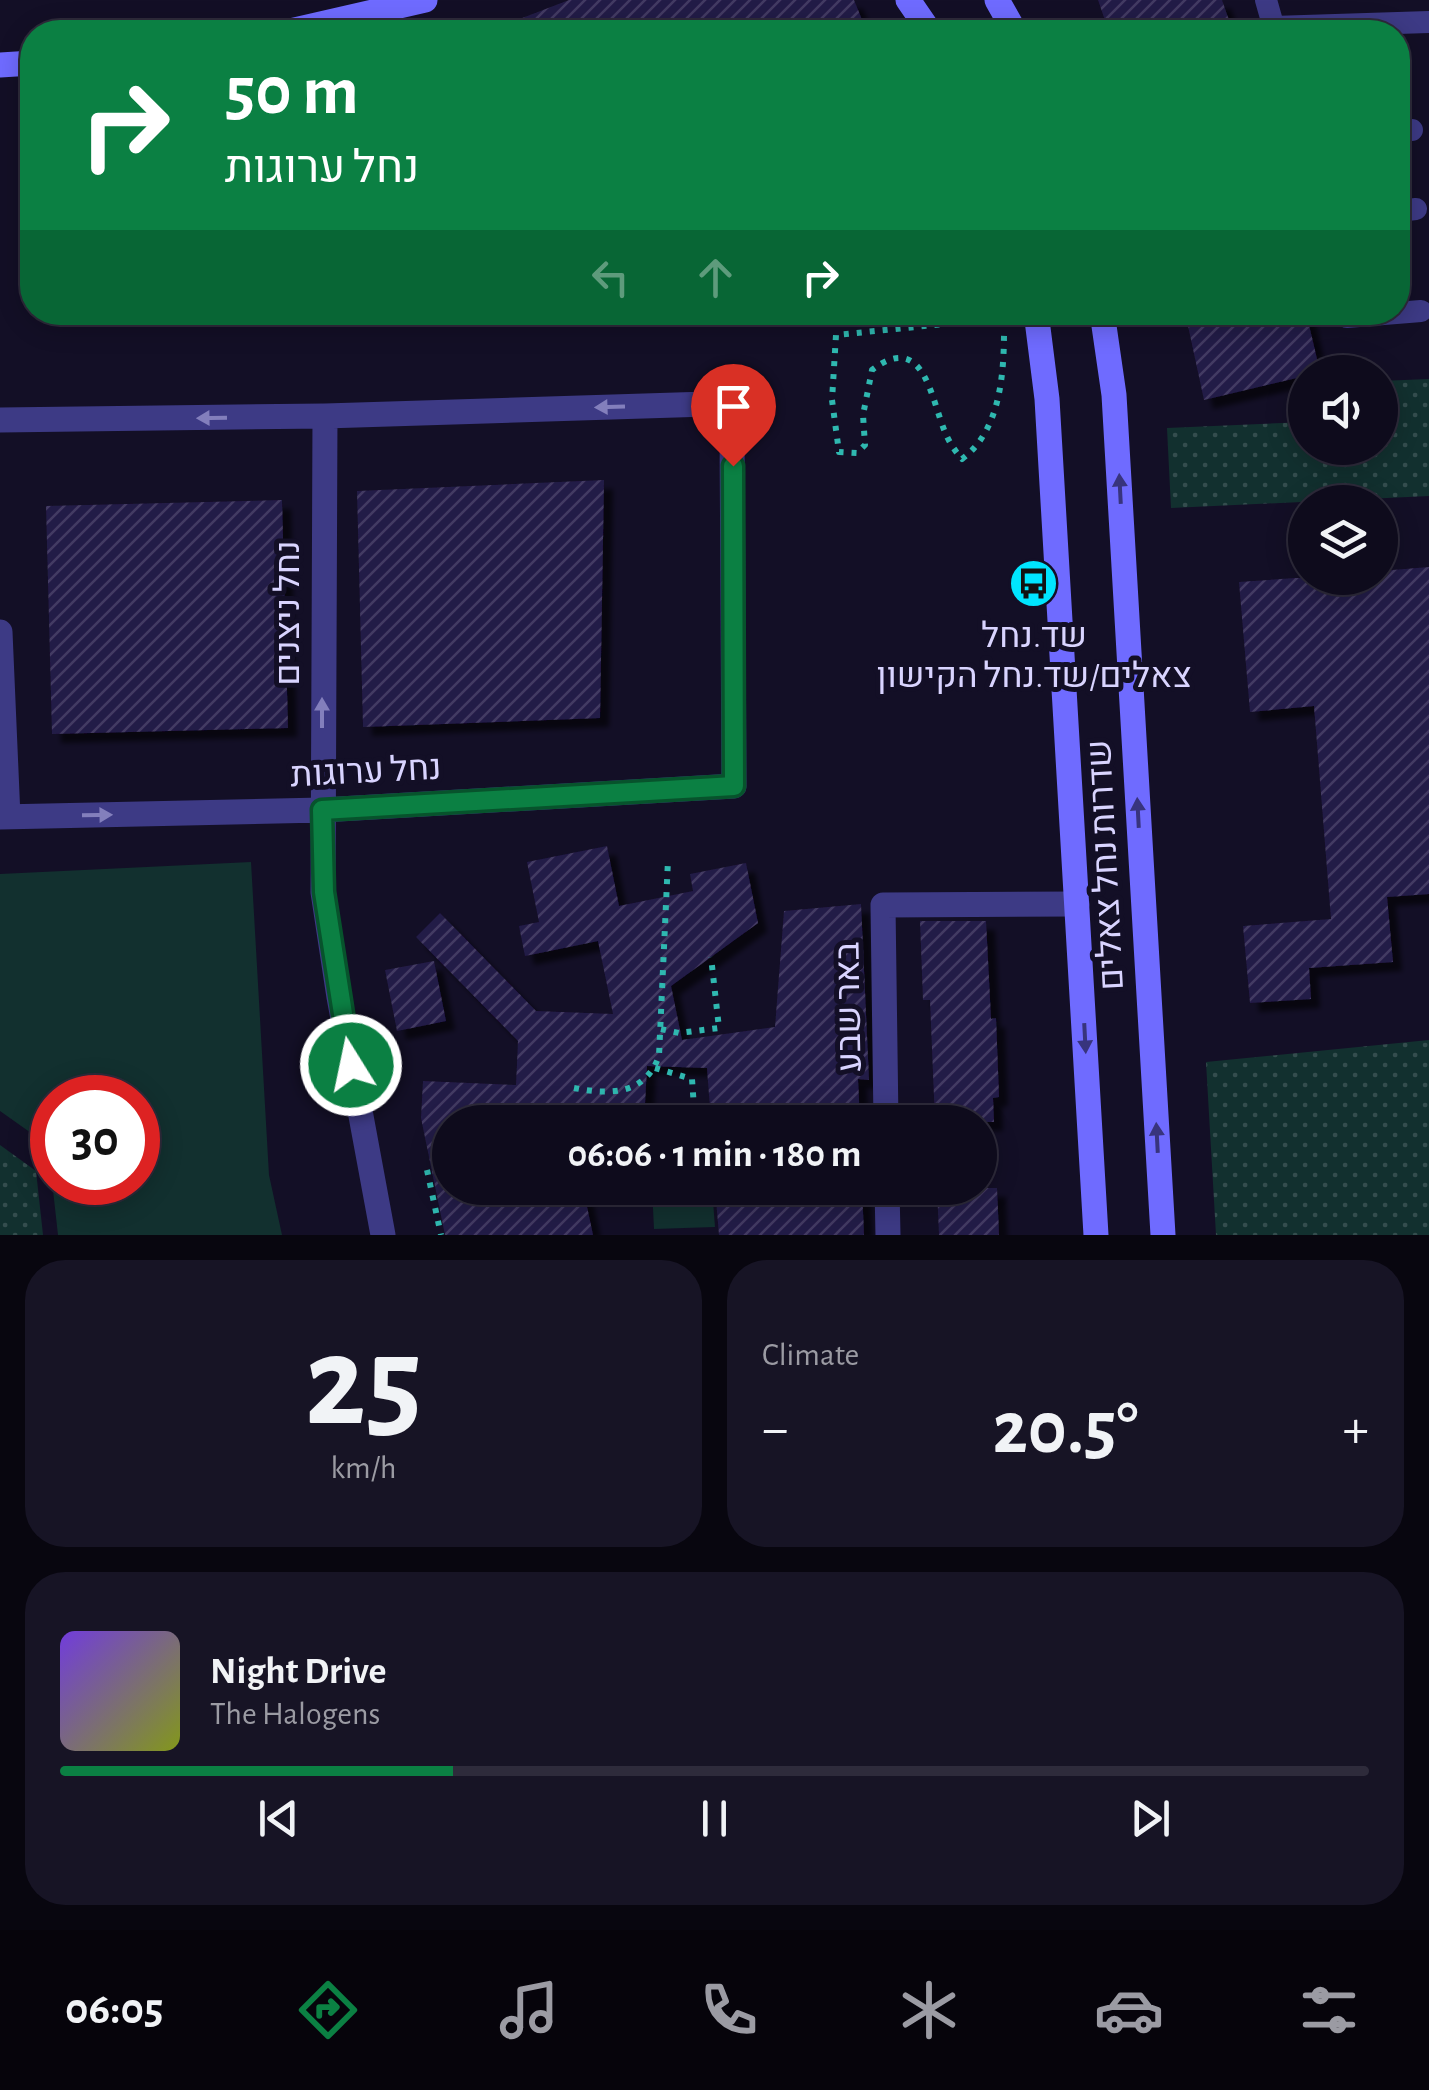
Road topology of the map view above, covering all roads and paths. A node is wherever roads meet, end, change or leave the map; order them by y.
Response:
1 (426, 0) edge
2 (338, 20) edge
3 (1421, 310) dead end
4 (1410, 312) edge
5 (935, 325) edge
6 (1004, 325) edge
7 (1037, 325) edge
8 (1104, 325) edge
9 (324, 416) junction
10 (0, 420) edge
11 (0, 632) edge
12 (322, 810) junction
13 (4, 817) edge
14 (668, 860) dead end
15 (1077, 904) junction
16 (711, 957) dead end
17 (660, 1029) junction
18 (655, 1068) junction
19 (574, 1088) dead end
20 (694, 1105) edge
21 (886, 1105) edge
22 (428, 1170) dead end
23 (887, 1205) edge
24 (383, 1235) edge
25 (441, 1235) edge
26 (888, 1235) edge
27 (1096, 1235) edge
28 (1162, 1235) edge

1 - 2 main road
3 - 4 lane
5 - 6 path
7 - 15 main road, שדרות נחל צאלים
28 -> 8 main road, שדרות נחל צאלים
9 -> 10 street
12 -> 9 street, נחל ניצנים
12 -> 9 street, נחל ערוגות
11 - 13 street
13 -> 12 street, נחל ערוגות
12 - 24 street, נחל ניצנים
14 - 17 path
15 - 21 street, באר שבע
15 -> 27 main road, שדרות נחל צאלים
16 - 17 path
17 - 18 path
18 - 19 path
18 - 20 path
22 - 25 path
23 - 26 street

